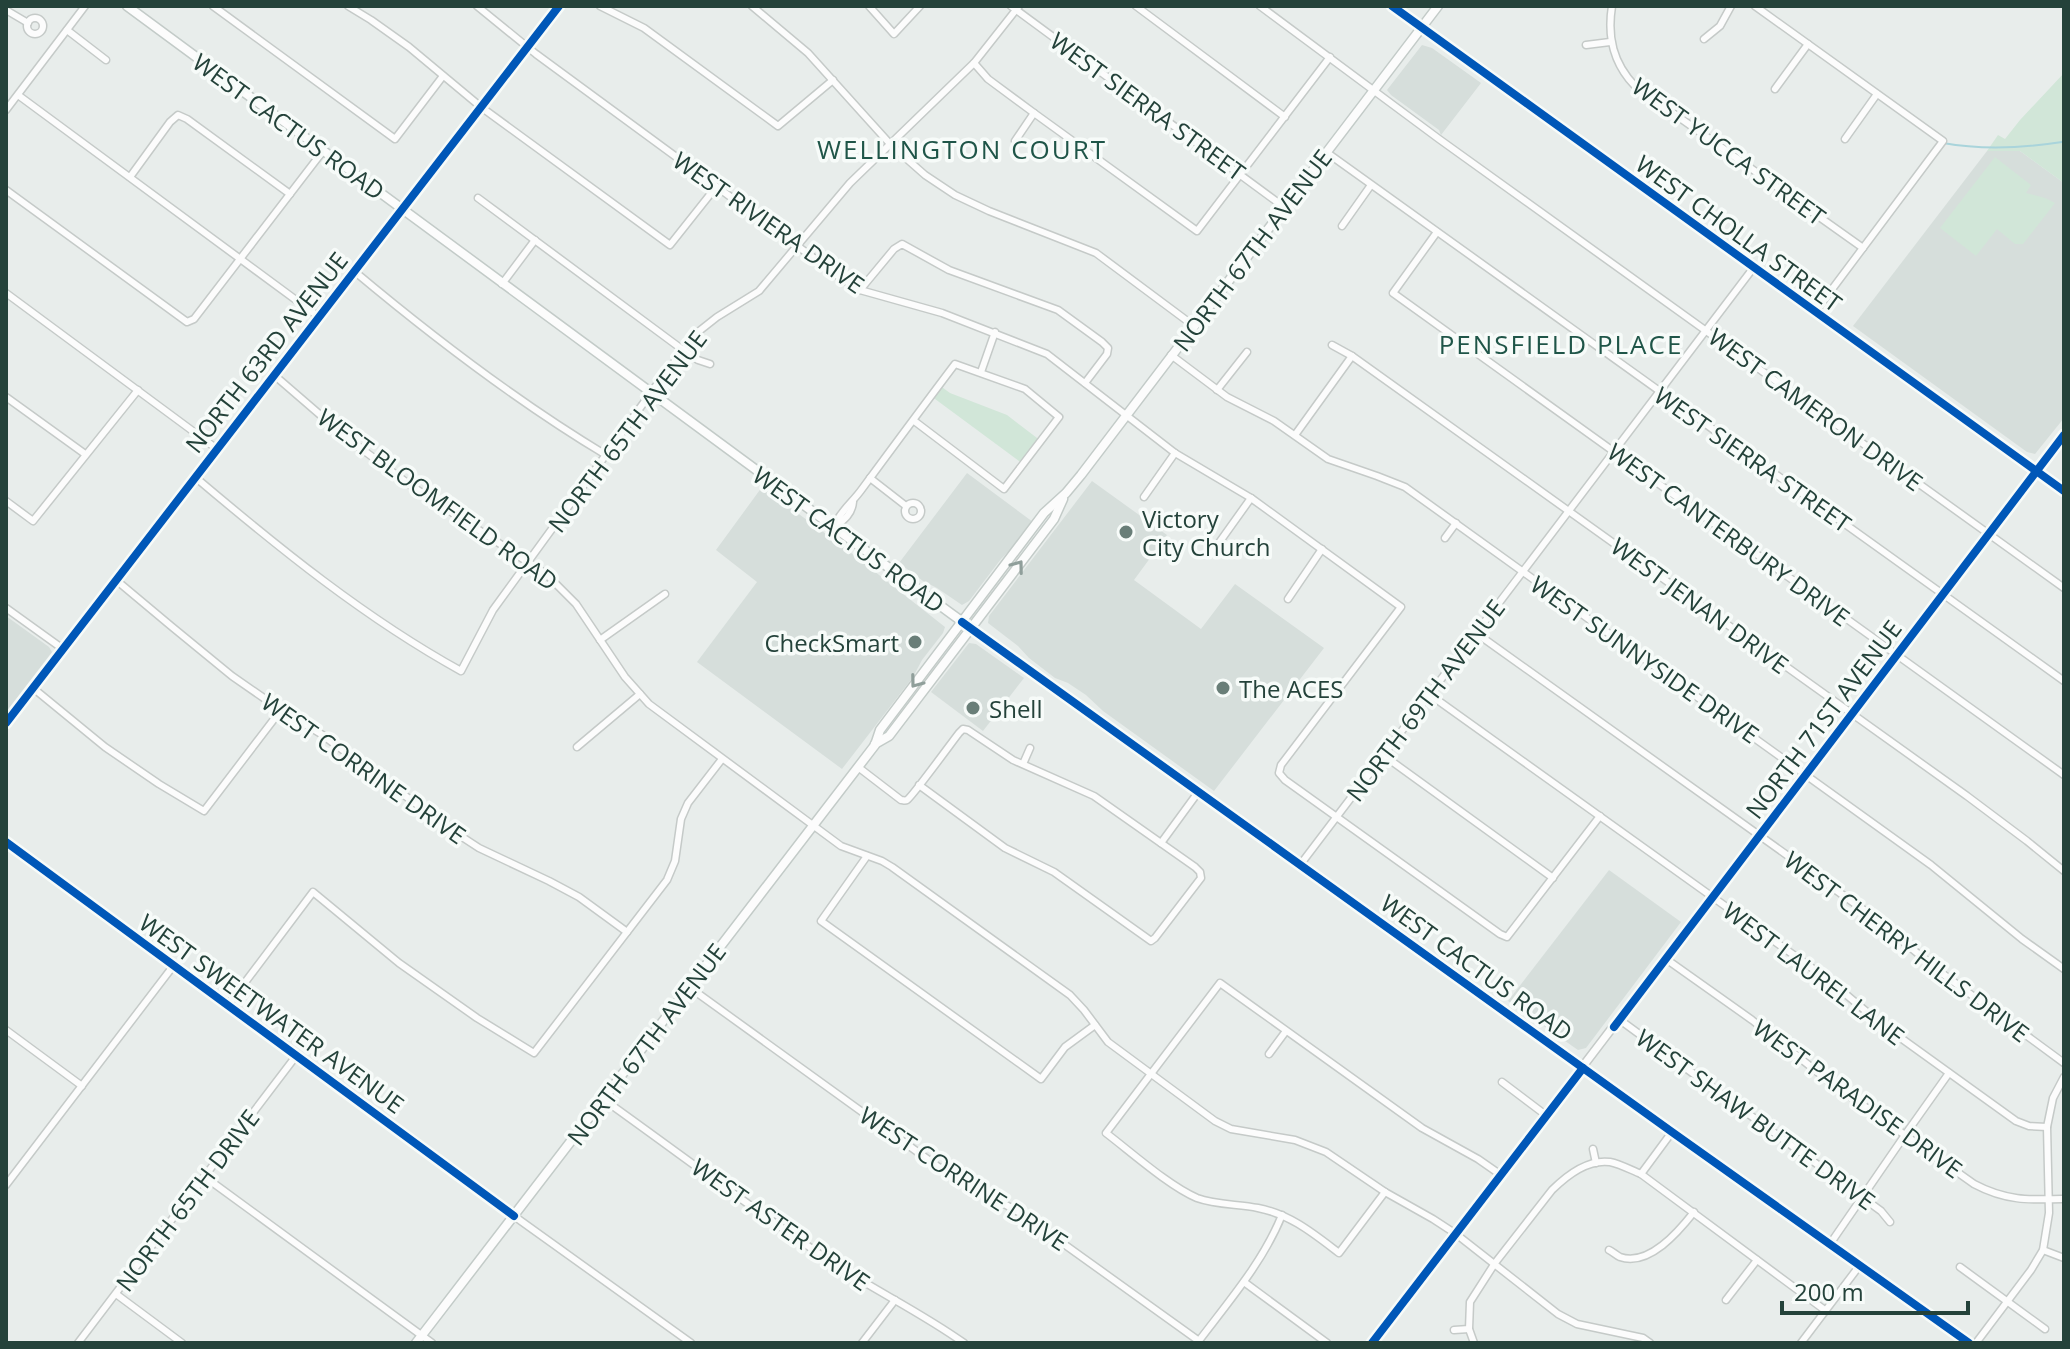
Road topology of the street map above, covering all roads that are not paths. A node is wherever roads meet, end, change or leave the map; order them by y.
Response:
1 (85, 6) edge
2 (127, 6) edge
3 (213, 6) edge
4 (348, 6) edge
5 (477, 6) edge
6 (559, 6) edge
7 (600, 6) edge
8 (752, 6) edge
9 (869, 6) edge
10 (920, 6) edge
11 (1136, 6) edge
12 (1260, 6) edge
13 (1392, 6) edge
14 (1438, 6) edge
15 (1612, 6) edge
16 (1731, 6) edge
17 (1755, 6) edge
18 (1015, 7) edge
19 (6, 10) edge
20 (28, 23) dead end
21 (1421, 28) junction
22 (67, 30) junction
23 (1704, 39) dead end
24 (1610, 42) junction
25 (1808, 44) junction
26 (1586, 45) dead end
27 (527, 48) junction
28 (1330, 57) junction
29 (106, 60) dead end
30 (974, 63) junction
31 (443, 76) junction
32 (833, 80) junction
33 (1775, 89) dead end
34 (1374, 90) junction
35 (1877, 94) junction
36 (18, 95) junction
37 (481, 107) junction
38 (6, 110) edge
39 (1034, 113) junction
40 (1285, 117) junction
41 (1845, 139) dead end
42 (1015, 141) dead end
43 (891, 145) junction
44 (323, 151) junction
45 (1326, 152) junction
46 (1240, 174) junction
47 (130, 177) junction
48 (1371, 185) junction
49 (716, 187) junction
50 (6, 190) edge
51 (290, 194) junction
52 (478, 198) dead end
53 (1284, 207) junction
54 (402, 210) junction
55 (1342, 226) dead end
56 (1437, 232) junction
57 (535, 240) junction
58 (796, 246) junction
59 (1863, 248) junction
60 (240, 258) junction
61 (1754, 267) junction
62 (354, 271) junction
63 (502, 284) junction
64 (860, 290) junction
65 (6, 293) edge
66 (1815, 312) junction
67 (319, 317) junction
68 (1194, 326) junction
69 (1706, 331) junction
70 (995, 332) junction
71 (1332, 345) dead end
72 (683, 350) junction
73 (1247, 352) dead end
74 (1171, 355) junction
75 (1352, 356) junction
76 (710, 364) dead end
77 (981, 372) junction
78 (274, 375) junction
79 (1085, 383) junction
80 (138, 390) junction
81 (1217, 390) junction
82 (1658, 391) junction
83 (651, 394) junction
84 (6, 397) edge
85 (1126, 415) junction
86 (913, 420) junction
87 (1295, 435) junction
88 (2064, 435) edge
89 (217, 449) junction
90 (1614, 451) junction
91 (1175, 453) junction
92 (85, 454) junction
93 (606, 455) junction
94 (2036, 471) junction
95 (195, 477) junction
96 (870, 478) junction
97 (2064, 491) edge
98 (1066, 493) junction
99 (1144, 497) dead end
100 (1251, 498) junction
101 (6, 501) edge
102 (906, 506) dead end
103 (1569, 510) junction
104 (1456, 523) junction
105 (833, 528) junction
106 (1989, 533) junction
107 (1445, 538) dead end
108 (1216, 547) dead end
109 (1322, 549) junction
110 (528, 562) junction
111 (1522, 572) junction
112 (116, 580) junction
113 (2064, 588) edge
114 (665, 594) dead end
115 (1942, 594) junction
116 (1288, 599) dead end
117 (6, 608) edge
118 (962, 622) junction
119 (971, 628) junction
120 (1476, 633) junction
121 (600, 640) junction
122 (63, 649) junction
123 (1897, 654) junction
124 (2064, 681) edge
125 (33, 688) junction
126 (640, 694) junction
127 (1429, 694) junction
128 (281, 710) junction
129 (1852, 713) junction
130 (6, 723) edge
131 (875, 745) junction
132 (577, 747) dead end
133 (1030, 748) dead end
134 (1383, 755) junction
135 (722, 759) junction
136 (1023, 764) junction
137 (858, 767) junction
138 (1806, 774) junction
139 (2064, 775) edge
140 (919, 785) junction
141 (1199, 791) junction
142 (1600, 816) junction
143 (1336, 817) junction
144 (812, 825) junction
145 (1759, 836) junction
146 (6, 842) edge
147 (1161, 843) junction
148 (867, 856) junction
149 (1300, 865) junction
150 (2064, 871) edge
151 (1553, 878) junction
152 (1712, 897) junction
153 (627, 932) junction
154 (1666, 959) junction
155 (174, 965) junction
156 (2064, 969) edge
157 (689, 987) junction
158 (228, 1005) junction
159 (1620, 1020) junction
160 (1095, 1025) junction
161 (6, 1030) edge
162 (1286, 1031) junction
163 (1269, 1054) dead end
164 (296, 1056) junction
165 (2064, 1063) edge
166 (1583, 1068) junction
167 (1949, 1073) junction
168 (1151, 1074) junction
169 (2064, 1077) edge
170 (1502, 1082) dead end
171 (82, 1086) junction
172 (603, 1099) junction
173 (1547, 1116) junction
174 (2047, 1127) junction
175 (1672, 1132) junction
176 (1905, 1135) junction
177 (1593, 1149) dead end
178 (1596, 1163) junction
179 (1641, 1174) junction
180 (1501, 1175) junction
181 (205, 1177) junction
182 (6, 1185) edge
183 (1385, 1192) junction
184 (1863, 1198) junction
185 (2049, 1199) junction
186 (2064, 1199) edge
187 (1694, 1212) junction
188 (1282, 1215) junction
189 (514, 1216) junction
190 (1890, 1222) dead end
191 (1456, 1234) junction
192 (1830, 1244) junction
193 (1609, 1250) dead end
194 (2043, 1250) junction
195 (2064, 1258) edge
196 (1757, 1260) junction
197 (1495, 1263) junction
198 (1860, 1265) junction
199 (1960, 1267) dead end
200 (1244, 1282) junction
201 (116, 1294) junction
202 (895, 1300) junction
203 (1726, 1300) dead end
204 (2007, 1301) junction
205 (1826, 1311) junction
206 (1469, 1329) junction
207 (2045, 1329) dead end
208 (1454, 1330) dead end
209 (419, 1340) edge
210 (1198, 1342) edge
211 (78, 1343) edge
212 (182, 1343) edge
213 (432, 1343) edge
214 (691, 1343) edge
215 (862, 1343) edge
216 (964, 1343) edge
217 (1327, 1343) edge
218 (1372, 1343) edge
219 (1474, 1343) edge
220 (1650, 1343) edge
221 (1801, 1343) edge
222 (1969, 1343) edge
223 (1976, 1343) edge

1 - 22 street
2 - 44 main road, WEST CACTUS ROAD
3 - 31 street
4 - 31 street
5 - 27 street, WEST RIVIERA DRIVE
6 - 27 street, NORTH 63RD AVENUE
7 - 32 street
8 - 32 street
9 - 10 street
11 - 40 street
12 - 28 street, WEST CAMERON DRIVE
13 - 21 street, WEST CHOLLA STREET
14 - 21 main road, NORTH 67TH AVENUE
15 - 24 street, WEST YUCCA STREET
16 - 23 street
17 - 25 street
18 - 30 street, NORTH 65TH AVENUE
18 - 46 street, WEST SIERRA STREET
19 - 20 street
21 - 34 main road, NORTH 67TH AVENUE
21 - 61 street, WEST CHOLLA STREET
22 - 29 street
22 - 36 street
24 - 26 street
24 - 59 street, WEST YUCCA STREET
25 - 33 street
25 - 35 street
27 - 37 street, NORTH 63RD AVENUE
27 - 49 street, WEST RIVIERA DRIVE
28 - 34 street, WEST CAMERON DRIVE
28 - 40 street
30 - 39 street
30 - 43 street, NORTH 65TH AVENUE
31 - 37 street
32 - 43 street
34 - 45 main road, NORTH 67TH AVENUE
34 - 69 street, WEST CAMERON DRIVE
35 - 41 street
35 - 59 street
36 - 38 street
36 - 47 street
37 - 49 street
37 - 54 street, NORTH 63RD AVENUE
39 - 42 street
39 - 46 street
40 - 46 street
43 - 58 street, NORTH 65TH AVENUE
43 - 68 street
44 - 51 street
44 - 54 main road, WEST CACTUS ROAD
45 - 48 street, WEST SIERRA STREET
45 - 53 main road, NORTH 67TH AVENUE
46 - 53 street, WEST SIERRA STREET
47 - 51 street
47 - 60 street
48 - 55 street
48 - 56 street, WEST SIERRA STREET
49 - 58 street, WEST RIVIERA DRIVE
50 - 60 street
51 - 60 street
52 - 57 street
53 - 68 main road, NORTH 67TH AVENUE
54 - 62 street, NORTH 63RD AVENUE
54 - 63 main road, WEST CACTUS ROAD
56 - 82 street, WEST SIERRA STREET
56 - 90 street, WEST CANTERBURY DRIVE
57 - 63 street
57 - 72 street
58 - 64 street, WEST RIVIERA DRIVE
58 - 72 street, NORTH 65TH AVENUE
59 - 66 street
60 - 67 street
61 - 66 street, WEST CHOLLA STREET
61 - 69 street, NORTH 69TH AVENUE
62 - 67 street, NORTH 63RD AVENUE
62 - 93 street
63 - 83 main road, WEST CACTUS ROAD
64 - 70 street, WEST RIVIERA DRIVE
64 - 79 street
65 - 80 street
66 - 94 street, WEST CHOLLA STREET
67 - 78 street, NORTH 63RD AVENUE
68 - 74 main road, NORTH 67TH AVENUE
69 - 82 street, NORTH 69TH AVENUE
69 - 106 street, WEST CAMERON DRIVE
70 - 77 street
70 - 79 street, WEST RIVIERA DRIVE
71 - 75 street, WEST JENAN DRIVE
72 - 76 street
72 - 83 street, NORTH 65TH AVENUE
73 - 81 street
74 - 81 street, WEST SUNNYSIDE DRIVE
74 - 85 main road, NORTH 67TH AVENUE
75 - 87 street
75 - 103 street, WEST JENAN DRIVE
77 - 86 street
77 - 86 street
78 - 89 street, NORTH 63RD AVENUE
78 - 110 street, WEST BLOOMFIELD ROAD
79 - 85 street, WEST RIVIERA DRIVE
80 - 89 street
80 - 92 street
81 - 87 street, WEST SUNNYSIDE DRIVE
82 - 90 street, NORTH 69TH AVENUE
82 - 115 street, WEST SIERRA STREET
83 - 93 street, NORTH 65TH AVENUE
83 - 105 main road, WEST CACTUS ROAD
84 - 92 street
85 - 91 street
85 - 98 main road, NORTH 67TH AVENUE
86 - 96 street
87 - 104 street, WEST SUNNYSIDE DRIVE
88 - 94 street, NORTH 71ST AVENUE
89 - 95 street, NORTH 63RD AVENUE
90 - 103 street, NORTH 69TH AVENUE
90 - 123 street, WEST CANTERBURY DRIVE
91 - 99 street
91 - 100 street
92 - 101 street
93 - 110 street, NORTH 65TH AVENUE
94 - 97 street, WEST CHOLLA STREET
94 - 106 street, NORTH 71ST AVENUE
95 - 110 street, NORTH 65TH AVENUE
95 - 112 street, NORTH 63RD AVENUE
96 - 102 street
96 - 105 street
98 - 118 main road, NORTH 67TH AVENUE
119 -> 98 main road, NORTH 67TH AVENUE
100 - 108 street
100 - 109 street
103 - 111 street, NORTH 69TH AVENUE
103 - 129 street, WEST JENAN DRIVE
104 - 107 street
104 - 111 street, WEST SUNNYSIDE DRIVE
105 - 118 main road, WEST CACTUS ROAD
106 - 113 street, WEST CAMERON DRIVE
106 - 115 street, NORTH 71ST AVENUE
109 - 116 street
109 - 143 street
110 - 121 street, WEST BLOOMFIELD ROAD
111 - 120 street, NORTH 69TH AVENUE
111 - 138 street, WEST SUNNYSIDE DRIVE
112 - 122 street, NORTH 63RD AVENUE
112 - 128 street, WEST CORRINE DRIVE
114 - 121 street
115 - 123 street, NORTH 71ST AVENUE
115 - 124 street, WEST SIERRA STREET
117 - 122 street
118 - 119 main road, WEST CACTUS ROAD
118 -> 131 main road, NORTH 67TH AVENUE
119 - 131 main road, NORTH 67TH AVENUE
119 - 141 main road, WEST CACTUS ROAD
120 - 127 street, NORTH 69TH AVENUE
120 - 145 street, WEST CHERRY HILLS DRIVE
121 - 126 street, WEST BLOOMFIELD ROAD
122 - 125 street, NORTH 63RD AVENUE
123 - 129 street, NORTH 71ST AVENUE
123 - 139 street, WEST CANTERBURY DRIVE
125 - 128 street
125 - 130 street, NORTH 63RD AVENUE
126 - 132 street
126 - 135 street, WEST BLOOMFIELD ROAD
127 - 134 street, NORTH 69TH AVENUE
127 - 142 street, WEST LAUREL LANE
128 - 153 street, WEST CORRINE DRIVE
129 - 138 street, NORTH 71ST AVENUE
129 - 150 street, WEST JENAN DRIVE
131 - 137 main road, NORTH 67TH AVENUE
133 - 136 street
134 - 143 street, NORTH 69TH AVENUE
134 - 151 street
135 - 144 street, WEST BLOOMFIELD ROAD
135 - 153 street
136 - 140 street
136 - 147 street
137 - 140 street
137 - 144 main road, NORTH 67TH AVENUE
138 - 145 street, NORTH 71ST AVENUE
138 - 156 street, WEST SUNNYSIDE DRIVE
140 - 147 street
141 - 147 street
141 - 149 main road, WEST CACTUS ROAD
142 - 151 street
142 - 152 street, WEST LAUREL LANE
143 - 149 street, NORTH 69TH AVENUE
143 - 151 street
144 - 148 street, WEST BLOOMFIELD ROAD
144 - 157 main road, NORTH 67TH AVENUE
145 - 152 street, NORTH 71ST AVENUE
145 - 165 street, WEST CHERRY HILLS DRIVE
146 - 155 street, WEST SWEETWATER AVENUE
148 - 160 street, WEST BLOOMFIELD ROAD
148 - 160 street
149 - 166 main road, WEST CACTUS ROAD
152 - 154 street, NORTH 71ST AVENUE
152 - 167 street, WEST LAUREL LANE
153 - 158 street
154 - 159 street, NORTH 71ST AVENUE
154 - 176 street, WEST PARADISE DRIVE
155 - 158 street, WEST SWEETWATER AVENUE
155 - 171 street
157 - 172 main road, NORTH 67TH AVENUE
157 - 210 street, WEST CORRINE DRIVE
158 - 164 street, WEST SWEETWATER AVENUE
159 - 166 street, NORTH 71ST AVENUE
159 - 184 street, WEST SHAW BUTTE DRIVE
160 - 168 street, WEST BLOOMFIELD ROAD
161 - 171 street
162 - 163 street
162 - 168 street
162 - 180 street
164 - 181 street, NORTH 65TH DRIVE
164 - 189 street, WEST SWEETWATER AVENUE
166 - 173 street, NORTH 71ST AVENUE
166 - 175 main road, WEST CACTUS ROAD
167 - 174 street, WEST LAUREL LANE
167 - 176 street
168 - 183 street, WEST BLOOMFIELD ROAD
168 - 188 street
169 - 174 street
170 - 173 street
171 - 182 street
172 - 189 main road, NORTH 67TH AVENUE
172 - 202 street, WEST ASTER DRIVE
173 - 180 street, NORTH 71ST AVENUE
174 - 185 street
175 - 179 street
175 - 192 main road, WEST CACTUS ROAD
176 - 184 street
176 - 185 street, WEST PARADISE DRIVE
177 - 178 street
178 - 179 street
178 - 197 street
179 - 187 street
180 - 191 street, NORTH 71ST AVENUE
181 - 201 street, NORTH 65TH DRIVE
181 - 209 street
183 - 188 street
183 - 191 street, WEST BLOOMFIELD ROAD
184 - 190 street, WEST SHAW BUTTE DRIVE
184 - 192 street
185 - 186 street, WEST PARADISE DRIVE
185 - 194 street
187 - 193 street
187 - 196 street
188 - 200 street
189 - 209 main road, NORTH 67TH AVENUE
189 - 214 street, WEST SWEETWATER AVENUE
191 - 197 street, WEST BLOOMFIELD ROAD
191 - 218 street, NORTH 71ST AVENUE
192 - 198 main road, WEST CACTUS ROAD
194 - 195 street
194 - 204 street
196 - 203 street
196 - 205 street
197 - 206 street
197 - 220 street, WEST BLOOMFIELD ROAD
198 - 205 street
198 - 222 main road, WEST CACTUS ROAD
199 - 204 street
200 - 210 street
200 - 217 street
201 - 211 street, NORTH 65TH DRIVE
201 - 212 street
202 - 215 street
202 - 216 street, WEST ASTER DRIVE
204 - 207 street
204 - 223 street
205 - 221 street
206 - 208 street
206 - 219 street
209 - 213 street

